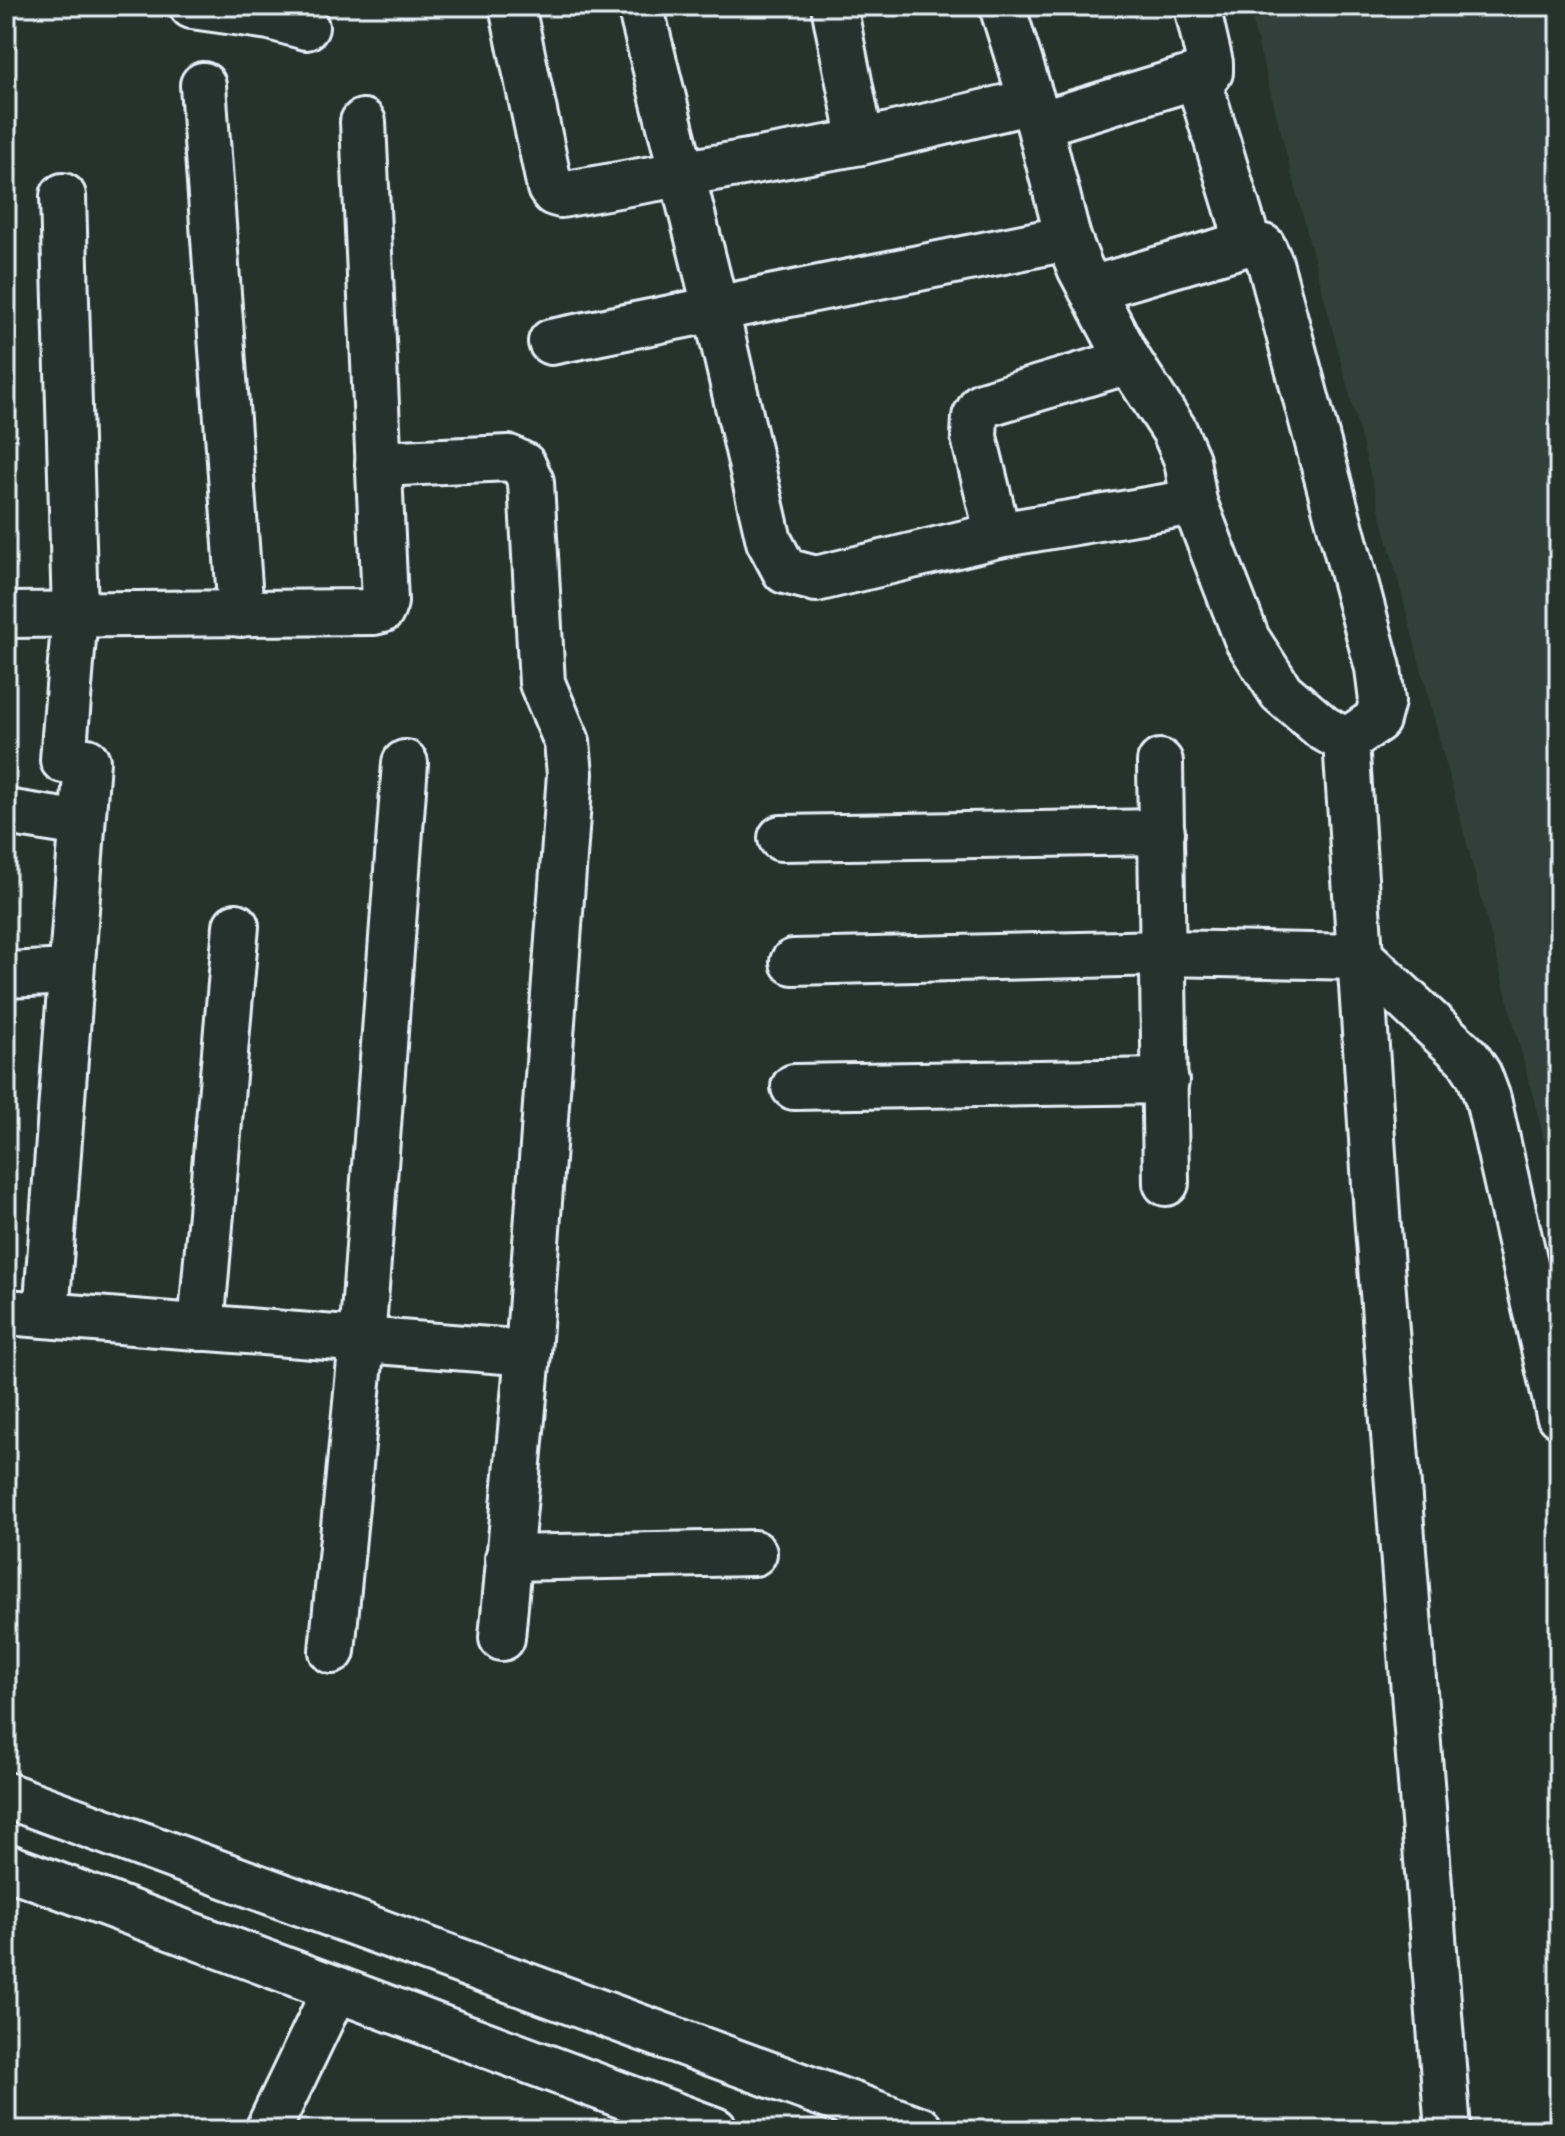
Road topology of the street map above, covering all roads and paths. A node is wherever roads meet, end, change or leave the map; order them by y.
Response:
1 (192, 6) edge
2 (512, 6) edge
3 (640, 6) edge
4 (834, 6) edge
5 (1002, 6) edge
6 (1197, 6) edge
7 (306, 27) dead end
8 (1197, 75) junction
9 (203, 85) dead end
10 (1035, 112) junction
11 (363, 122) dead end
12 (861, 142) junction
13 (681, 175) junction
14 (63, 196) dead end
15 (1068, 238) junction
16 (1248, 243) junction
17 (1091, 289) junction
18 (716, 310) junction
19 (551, 342) dead end
20 (1129, 361) junction
21 (378, 464) junction
22 (1194, 502) junction
23 (998, 535) junction
24 (75, 614) junction
25 (241, 614) junction
26 (6, 615) edge
27 (1346, 741) junction
28 (1160, 762) dead end
29 (405, 763) dead end
30 (6, 812) edge
31 (82, 824) junction
32 (1162, 832) junction
33 (781, 838) dead end
34 (236, 926) dead end
35 (1165, 953) junction
36 (1361, 957) junction
37 (793, 962) dead end
38 (71, 972) junction
39 (6, 975) edge
40 (1166, 1081) junction
41 (794, 1087) dead end
42 (1166, 1183) dead end
43 (26, 1314) edge
44 (201, 1328) junction
45 (362, 1341) junction
46 (528, 1353) junction
47 (1559, 1415) edge
48 (754, 1553) dead end
49 (508, 1558) junction
50 (502, 1638) dead end
51 (332, 1651) dead end
52 (6, 1795) edge
53 (6, 1866) edge
54 (335, 1990) junction
55 (268, 2130) edge
56 (715, 2130) edge
57 (921, 2130) edge
58 (1448, 2130) edge

1 - 7 street
2 - 13 street
3 - 13 street
4 - 12 street
5 - 10 street
6 - 8 street
8 - 10 street
8 - 16 street
9 - 25 street
10 - 12 street
10 - 15 street
11 - 21 street
12 - 13 street
13 - 18 street
14 - 24 street
15 - 17 street
15 - 18 street
16 - 17 street
16 - 27 street
17 - 20 street
18 - 19 street
18 - 23 street
20 - 22 street
20 - 23 street
21 - 25 street
21 - 46 street
22 - 23 street
22 - 27 street
24 - 25 street
24 - 26 street
24 - 31 street
27 - 36 street
28 - 32 street
29 - 45 street
30 - 31 street
31 - 38 street
32 - 33 street
32 - 35 street
34 - 44 street
35 - 36 street
35 - 37 street
35 - 40 street
36 - 47 street
36 - 58 street
38 - 39 street
38 - 43 street
40 - 41 street
40 - 42 street
43 - 44 street
44 - 45 street
45 - 46 street
45 - 51 street
46 - 49 street
48 - 49 street
49 - 50 street
52 - 57 street
53 - 54 street
54 - 55 street
54 - 56 street

